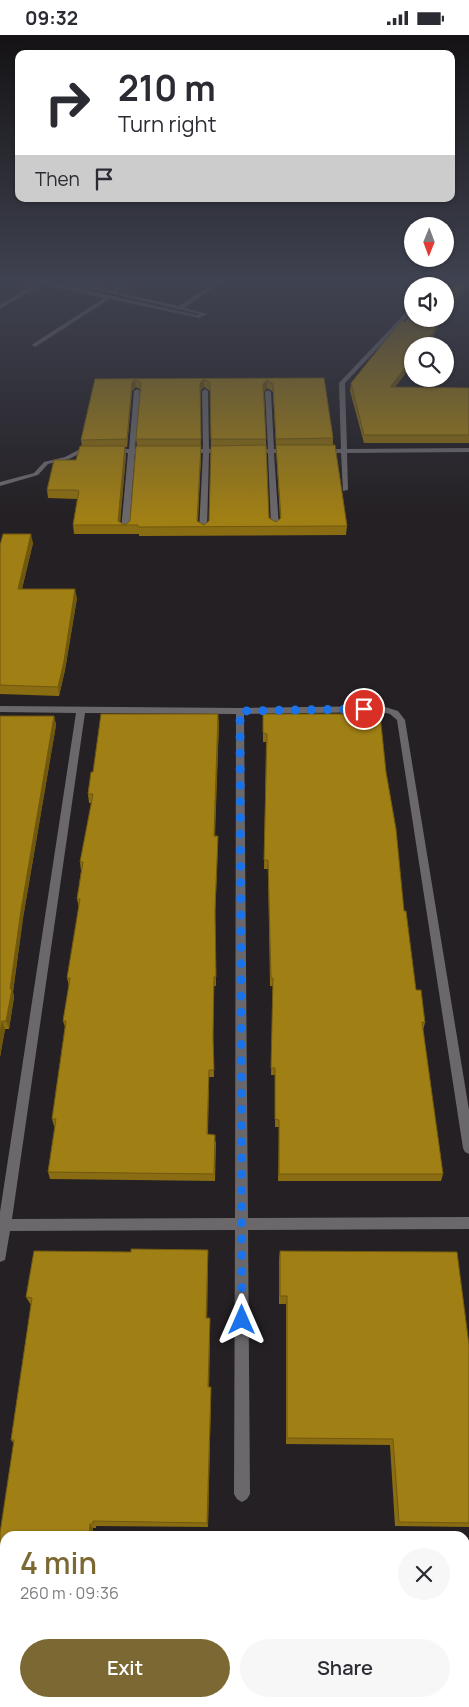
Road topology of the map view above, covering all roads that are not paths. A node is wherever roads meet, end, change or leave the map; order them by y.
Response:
1 (364, 360) edge
2 (137, 391) edge
3 (205, 391) edge
4 (268, 392) edge
5 (469, 450) edge
6 (98, 451) edge
7 (107, 451) edge
8 (133, 451) junction
9 (160, 451) edge
10 (178, 451) edge
11 (206, 451) junction
12 (233, 451) edge
13 (243, 451) edge
14 (270, 451) junction
15 (298, 451) edge
16 (316, 451) edge
17 (344, 451) junction
18 (0, 484) edge
19 (345, 491) dead end
20 (275, 527) edge
21 (125, 530) edge
22 (203, 530) edge
23 (0, 709) edge
24 (81, 710) junction
25 (240, 711) junction
26 (469, 1148) edge
27 (469, 1223) edge
28 (242, 1224) junction
29 (2, 1225) edge
30 (0, 1255) edge
31 (242, 1494) dead end

1 - 17 street
2 - 8 street
3 - 11 street
4 - 14 street
5 - 17 street
6 - 18 street
7 - 8 street
8 - 9 street
8 - 21 street
10 - 11 street
11 - 12 street
11 - 22 street
13 - 14 street
14 - 15 street
14 - 20 street
16 - 17 street
17 - 19 street
23 - 24 street
24 - 25 street
24 - 29 street
25 - 26 street
25 - 28 street
27 - 28 street
28 - 29 street
28 - 31 street
29 - 30 street

